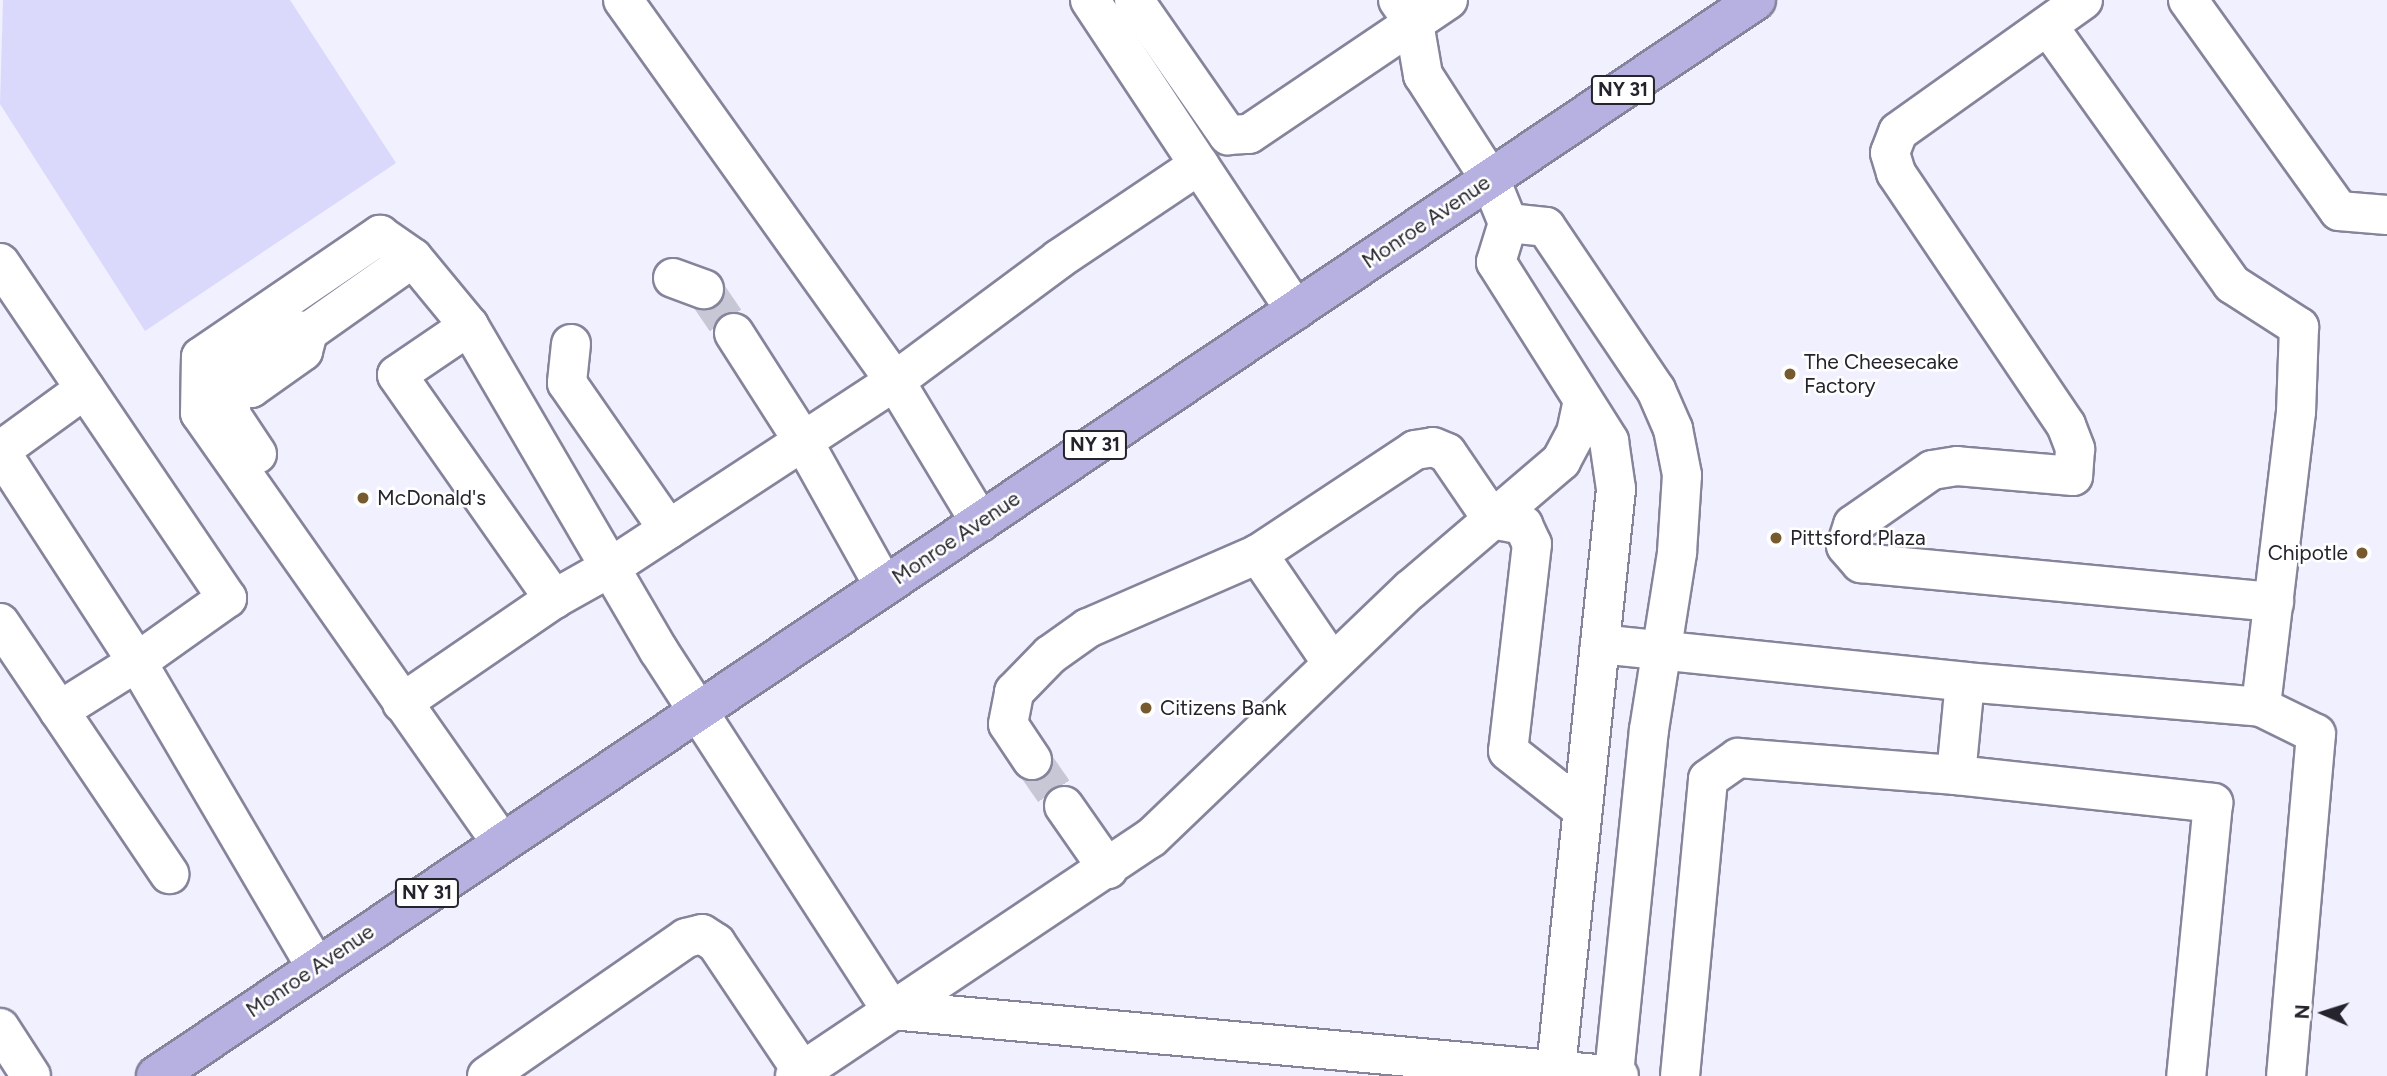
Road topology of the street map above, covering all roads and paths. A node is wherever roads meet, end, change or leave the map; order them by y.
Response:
1 (623, 0) edge
2 (1090, 0) edge
3 (1134, 0) edge
4 (1448, 0) edge
5 (1756, 0) edge
6 (2084, 0) edge
7 (2188, 0) edge
8 (1406, 12) edge
9 (2048, 26) junction
10 (1199, 165) junction
11 (1490, 179) junction
12 (2387, 215) edge
13 (1508, 223) junction
14 (412, 258) junction
15 (0, 263) edge
16 (1295, 310) junction
17 (470, 326) junction
18 (734, 333) tunnel mouth
19 (571, 344) dead end
20 (895, 381) junction
21 (85, 389) junction
22 (1583, 404) junction
23 (803, 441) junction
24 (1, 450) edge
25 (1492, 519) junction
26 (980, 522) junction
27 (668, 529) junction
28 (1258, 554) junction
29 (611, 567) junction
30 (884, 586) junction
31 (554, 599) junction
32 (2274, 602) junction
33 (0, 623) edge
34 (1600, 643) junction
35 (1662, 650) junction
36 (137, 662) junction
37 (1332, 663) junction
38 (1965, 682) junction
39 (398, 696) junction
40 (2261, 707) junction
41 (59, 711) junction
42 (699, 711) junction
43 (1032, 760) tunnel mouth
44 (1956, 775) junction
45 (1064, 806) tunnel mouth
46 (1583, 810) junction
47 (501, 842) junction
48 (1108, 869) junction
49 (169, 874) dead end
50 (316, 967) junction
51 (891, 1010) junction
52 (0, 1028) edge
53 (1556, 1069) junction
54 (799, 1073) edge
55 (31, 1076) edge
56 (156, 1076) edge
57 (486, 1076) edge
58 (1616, 1076) edge
59 (1680, 1076) edge
60 (2186, 1076) edge
61 (2286, 1076) edge

1 - 20 lane
2 - 10 lane
3 - 8 lane
4 - 8 lane
5 - 11 main road, Monroe Avenue / NY 31
6 - 9 lane
7 - 12 lane
8 - 11 lane
9 - 32 lane
9 - 32 lane
10 - 16 lane
10 - 20 lane
11 - 13 lane
11 - 16 main road, Monroe Avenue / NY 31
13 - 22 lane
13 - 35 lane
14 - 17 lane
14 - 39 lane
14 - 39 lane
15 - 21 lane
16 - 26 main road, Monroe Avenue / NY 31
17 - 29 lane
17 - 31 lane
18 - 23 lane
19 - 27 lane
20 - 23 lane
20 - 26 lane
21 - 24 lane
21 - 36 lane
22 - 25 lane
22 - 34 lane
23 - 27 lane
23 - 30 lane
24 - 36 lane
25 - 28 lane
25 - 37 lane
25 - 46 lane
26 - 30 main road, Monroe Avenue / NY 31
27 - 29 lane
28 - 37 lane
28 - 43 lane
29 - 31 lane
29 - 42 lane
30 - 42 main road, Monroe Avenue / NY 31
31 - 39 lane
32 - 40 lane
33 - 41 lane
34 - 35 lane
34 - 46 lane
35 - 38 lane
35 - 58 lane
36 - 41 lane
36 - 50 lane
37 - 48 lane
38 - 40 lane
38 - 44 lane
39 - 47 lane
40 - 61 lane
41 - 49 lane
42 - 47 main road, Monroe Avenue / NY 31
42 - 51 lane
44 - 59 lane
44 - 60 lane
45 - 48 lane
46 - 53 lane
47 - 50 main road, Monroe Avenue / NY 31
48 - 51 lane
50 - 56 main road, Monroe Avenue / NY 31
51 - 53 lane
51 - 54 lane
52 - 55 lane
53 - 58 lane
54 - 57 lane

